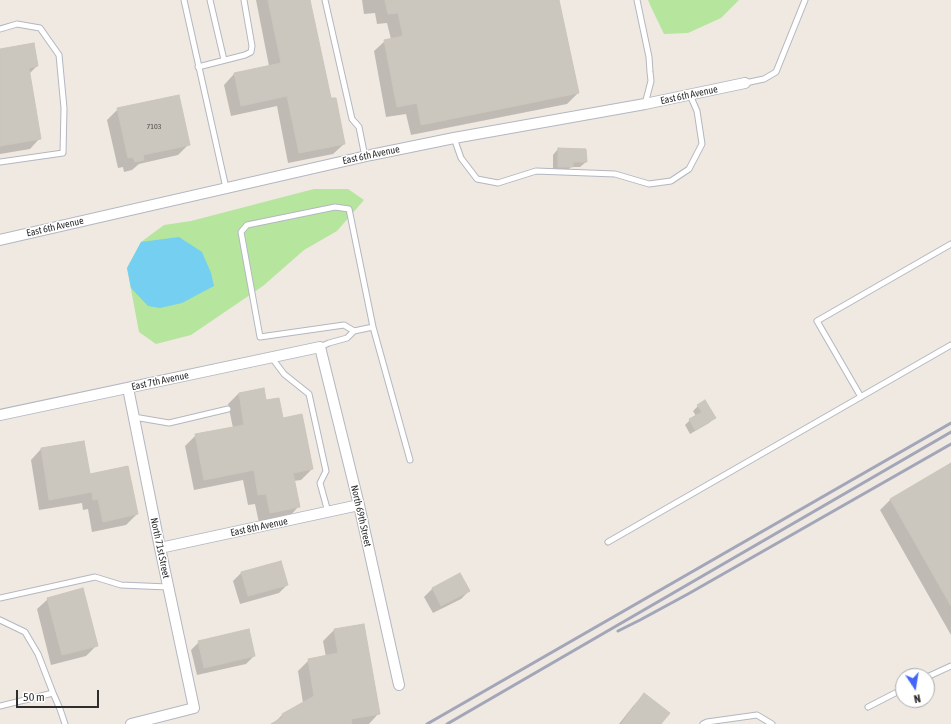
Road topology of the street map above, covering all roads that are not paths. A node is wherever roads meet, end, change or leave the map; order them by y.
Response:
1 (184, 0) edge
2 (210, 0) edge
3 (244, 0) edge
4 (325, 0) edge
5 (637, 0) edge
6 (805, 0) edge
7 (0, 29) edge
8 (224, 60) junction
9 (198, 67) junction
10 (745, 83) joint
11 (690, 95) junction
12 (645, 104) junction
13 (454, 138) junction
14 (365, 157) junction
15 (0, 162) edge
16 (226, 188) junction
17 (0, 240) edge
18 (951, 244) edge
19 (373, 327) junction
20 (354, 331) junction
21 (951, 345) edge
22 (320, 348) junction
23 (272, 358) junction
24 (128, 388) junction
25 (861, 397) junction
26 (228, 409) dead end
27 (0, 415) edge
28 (134, 417) junction
29 (410, 460) dead end
30 (359, 505) junction
31 (328, 512) junction
32 (608, 542) dead end
33 (160, 548) junction
34 (168, 587) junction
35 (0, 598) edge
36 (0, 620) edge
37 (951, 666) edge
38 (935, 673) edge
39 (399, 684) dead end
40 (53, 693) junction
41 (895, 693) edge
42 (0, 706) edge
43 (868, 707) dead end
44 (65, 724) edge
45 (131, 724) edge
46 (703, 724) edge
47 (772, 724) edge

1 - 9 lane
2 - 8 lane
3 - 8 lane
4 - 14 lane
5 - 12 lane
6 - 10 lane
7 - 15 lane
8 - 9 lane
9 - 16 lane
10 - 11 street, East 6th Avenue
11 - 12 street, East 6th Avenue
11 - 13 lane
12 - 13 street, East 6th Avenue
13 - 14 street, East 6th Avenue
14 - 16 street, East 6th Avenue
16 - 17 street, East 6th Avenue
18 - 25 lane
19 - 20 lane
19 - 20 lane
19 - 29 lane
20 - 22 lane
21 - 25 lane
22 - 23 street, East 7th Avenue
22 - 30 street, North 69th Street
23 - 24 street, East 7th Avenue
23 - 31 lane
24 - 27 street, East 7th Avenue
24 - 28 street, North 71st Street
25 - 32 lane
26 - 28 lane
28 - 33 street, North 71st Street
30 - 31 street, East 8th Avenue
30 - 39 street, North 69th Street
31 - 33 street, East 8th Avenue
33 - 34 street, North 71st Street
34 - 35 lane
34 - 45 street, North 71st Street
36 - 40 lane
37 - 38 lane
40 - 42 lane
40 - 44 lane
41 - 43 lane
46 - 47 lane

